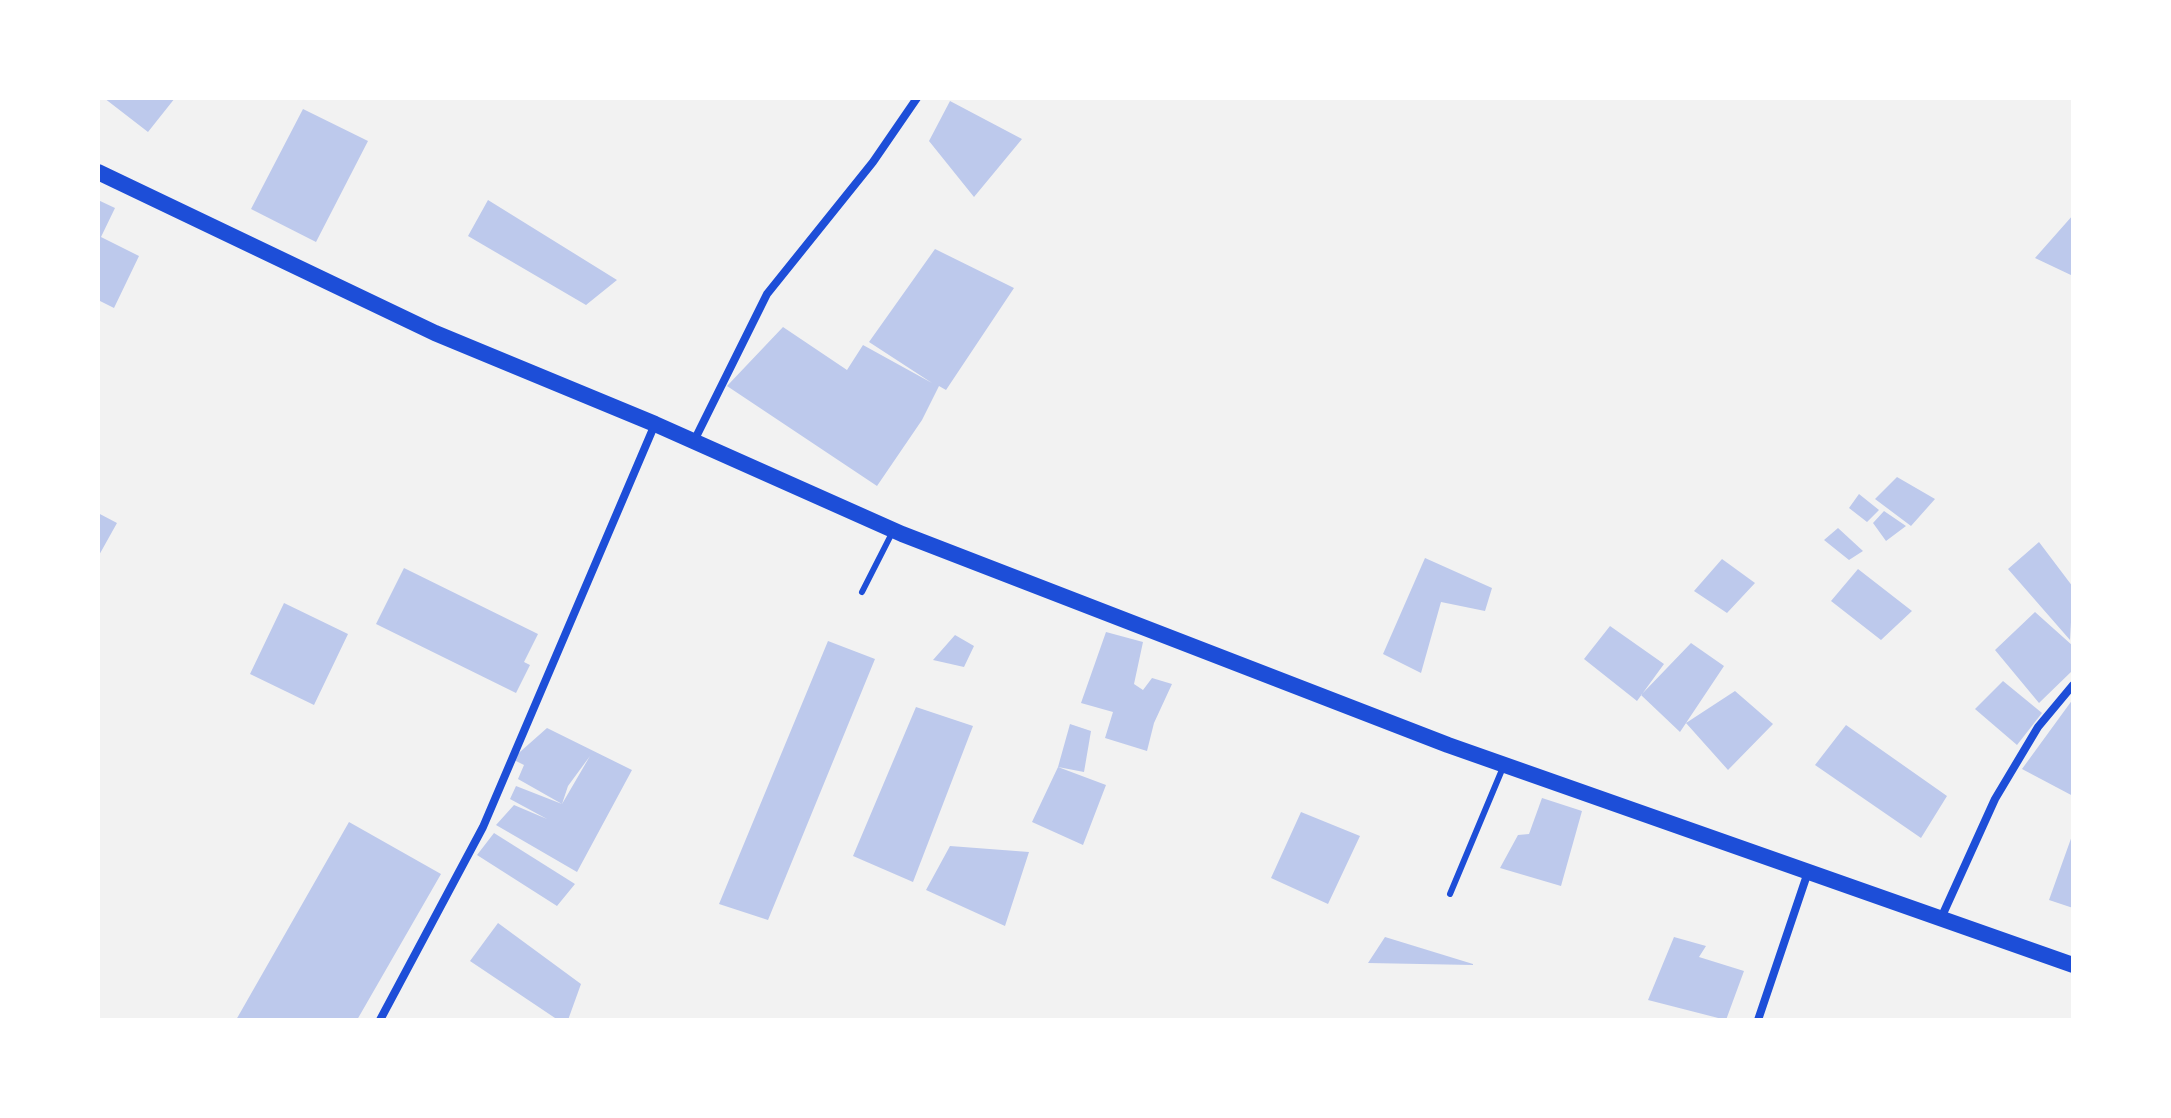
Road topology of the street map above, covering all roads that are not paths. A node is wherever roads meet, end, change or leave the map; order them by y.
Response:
1 (917, 98) edge
2 (98, 172) edge
3 (655, 424) junction
4 (694, 441) junction
5 (894, 530) junction
6 (862, 592) dead end
7 (2073, 685) edge
8 (1504, 765) junction
9 (1808, 872) junction
10 (1450, 894) dead end
11 (1942, 916) junction
12 (2073, 965) edge
13 (380, 1020) edge
14 (1758, 1020) edge

1 - 4 street
2 - 3 main road
3 - 4 main road
3 - 13 street
4 - 5 main road
5 - 6 lane
5 - 8 main road
7 - 11 street
8 - 9 main road
8 - 10 lane
9 - 11 main road
9 - 14 street
11 - 12 main road

